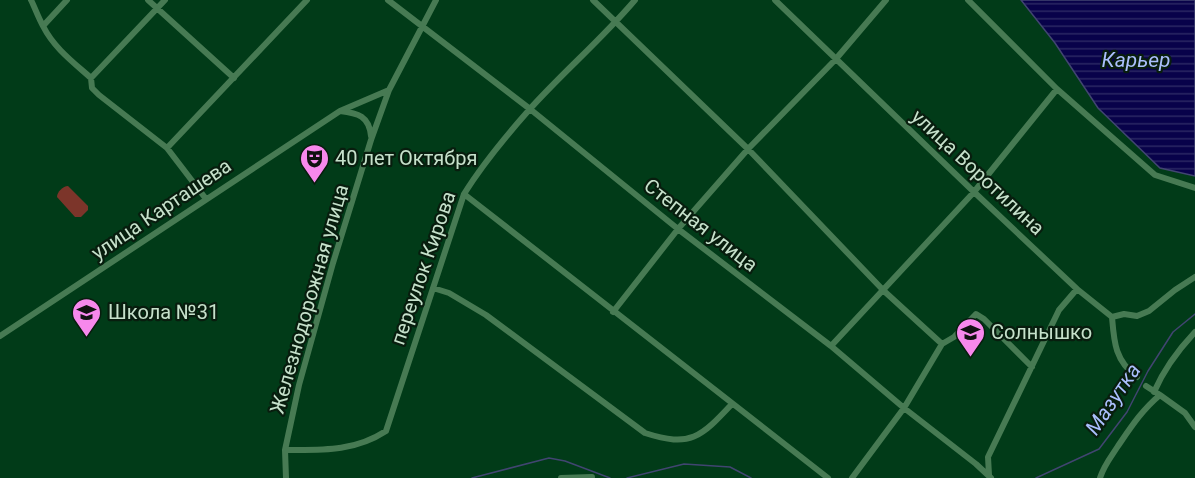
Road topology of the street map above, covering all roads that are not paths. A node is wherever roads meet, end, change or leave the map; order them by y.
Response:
1 (31, 0) edge
2 (67, 0) edge
3 (148, 0) edge
4 (165, 0) edge
5 (307, 0) edge
6 (388, 0) edge
7 (436, 0) edge
8 (593, 0) edge
9 (635, 0) edge
10 (775, 0) edge
11 (886, 0) edge
12 (968, 0) edge
13 (157, 8) junction
14 (616, 23) junction
15 (43, 26) junction
16 (422, 27) junction
17 (835, 60) junction
18 (91, 78) junction
19 (234, 78) junction
20 (1057, 89) junction
21 (389, 90) junction
22 (530, 109) junction
23 (340, 111) junction
24 (371, 140) junction
25 (168, 148) junction
26 (748, 149) junction
27 (1195, 188) edge
28 (974, 192) junction
29 (464, 194) junction
30 (206, 199) junction
31 (678, 229) junction
32 (1195, 277) edge
33 (434, 288) junction
34 (1077, 289) junction
35 (884, 291) junction
36 (613, 312) junction
37 (1112, 317) junction
38 (1195, 332) edge
39 (0, 336) edge
40 (942, 344) junction
41 (831, 346) junction
42 (1032, 367) junction
43 (1137, 377) dead end
44 (1146, 386) dead end
45 (1157, 393) junction
46 (732, 404) junction
47 (904, 408) junction
48 (1195, 427) edge
49 (285, 450) junction
50 (592, 477) edge
51 (990, 477) edge
52 (286, 478) edge
53 (561, 478) edge
54 (828, 478) edge
55 (852, 478) edge
56 (1100, 478) edge

1 - 15 street
2 - 15 street
3 - 13 street
4 - 13 street
5 - 19 street
6 - 16 street, Степная улица
7 - 16 street, Железнодорожная улица
8 - 14 street
9 - 14 street, переулок Кирова
10 - 17 street, улица Воротилина
11 - 17 street
12 - 20 street
13 - 18 street
13 - 19 street
14 - 22 street, переулок Кирова
14 - 26 street
15 - 18 street
16 - 21 street, Железнодорожная улица
16 - 22 street, Степная улица
17 - 26 street
17 - 28 street, улица Воротилина
18 - 25 street
19 - 25 street
20 - 27 street
20 - 28 street
21 - 23 street, улица Карташева
21 - 24 street, Железнодорожная улица
22 - 29 street, переулок Кирова
22 - 31 street, Степная улица
23 - 24 street
23 - 30 street, улица Карташева
24 - 49 street, Железнодорожная улица
25 - 30 street
26 - 31 street
26 - 35 street
28 - 34 street, улица Воротилина
28 - 35 street
29 - 33 street, переулок Кирова
29 - 36 street
30 - 39 street, улица Карташева
31 - 36 street
31 - 41 street, Степная улица
32 - 37 street
33 - 46 street
33 - 49 street, переулок Кирова
34 - 37 street, улица Воротилина
34 - 42 street
35 - 40 street
35 - 41 street
36 - 46 street
37 - 43 street
38 - 45 street
40 - 42 street
40 - 47 street
41 - 47 street, Степная улица
42 - 51 street
44 - 45 street
45 - 48 street
45 - 56 street
46 - 54 street
47 - 51 street, Степная улица
47 - 55 street
49 - 52 street, Железнодорожная улица
50 - 53 street

